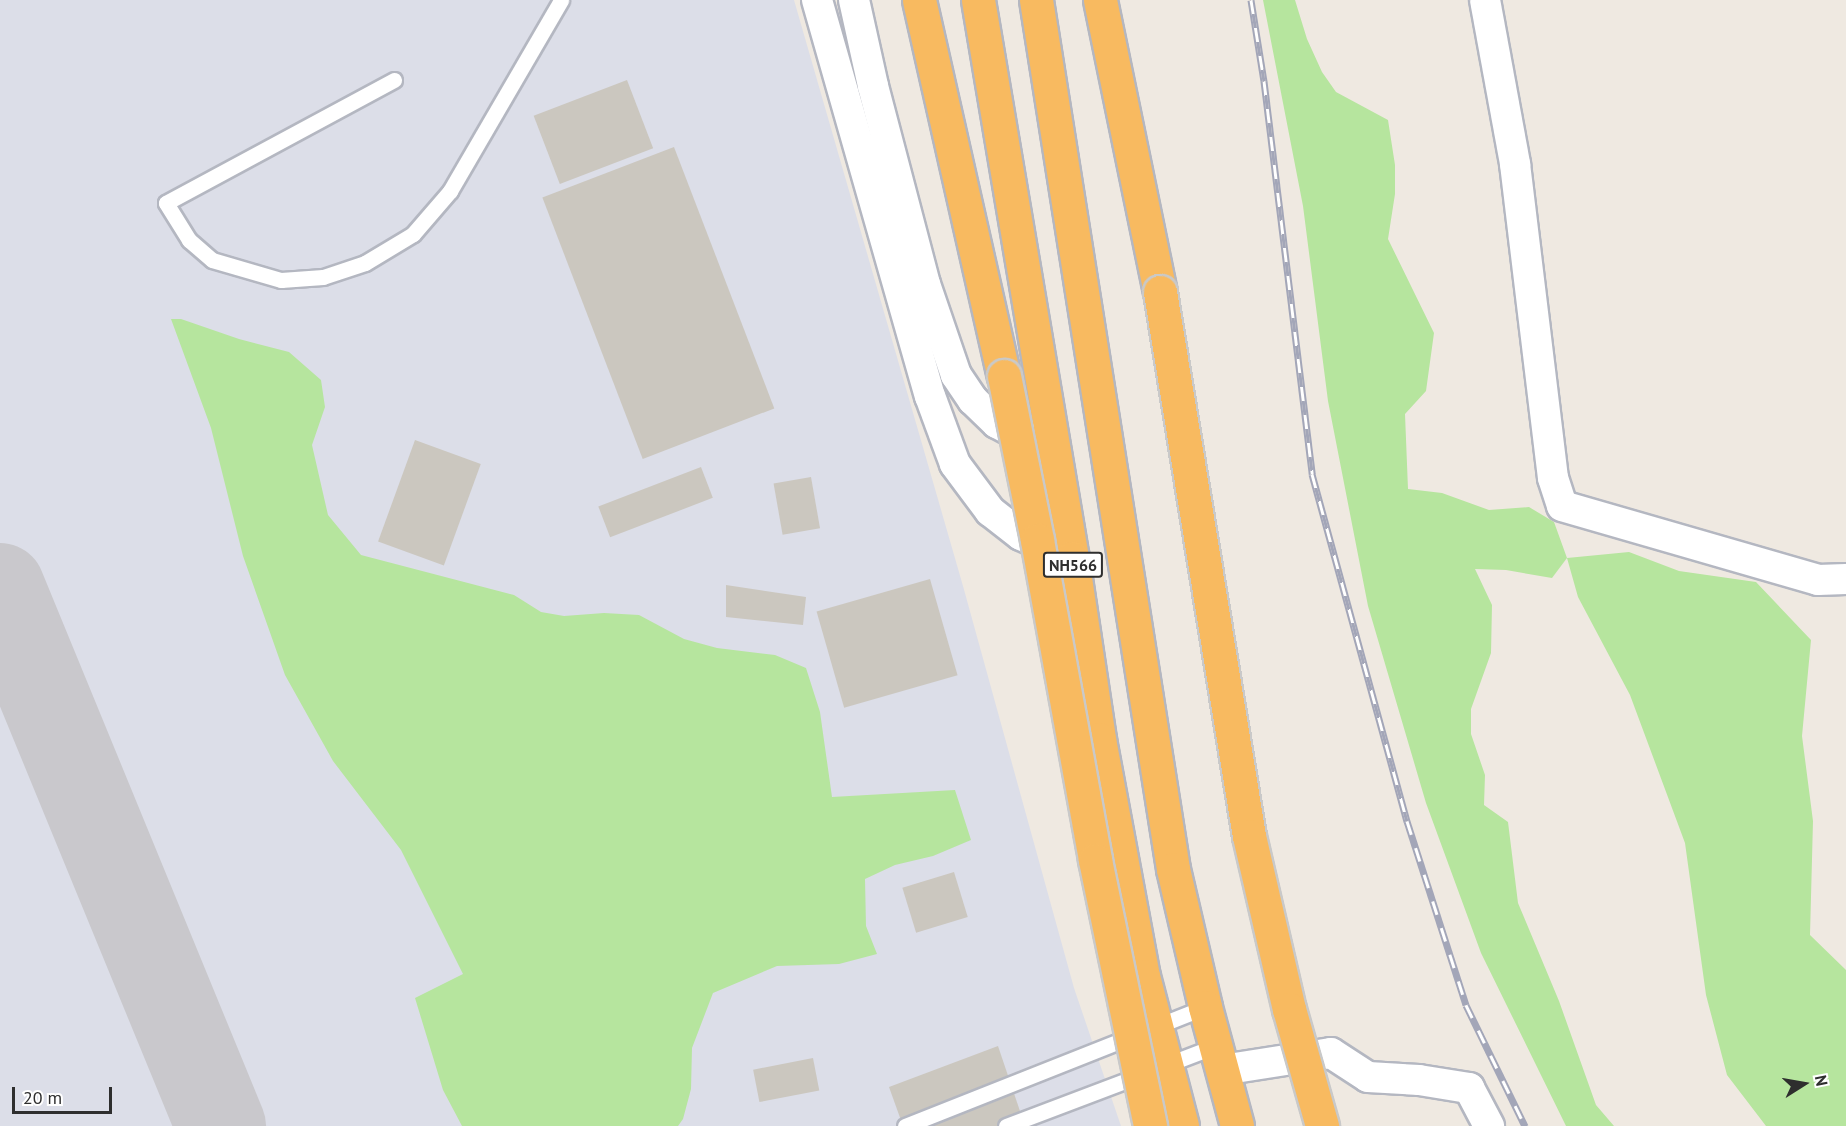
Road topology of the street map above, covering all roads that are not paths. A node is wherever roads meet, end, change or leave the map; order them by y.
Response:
1 (561, 0) edge
2 (817, 0) edge
3 (854, 0) edge
4 (919, 0) edge
5 (978, 0) edge
6 (1036, 0) edge
7 (1100, 0) edge
8 (1485, 0) edge
9 (394, 80) dead end
10 (1053, 443) junction
11 (1072, 558) junction
12 (1846, 579) edge
13 (1205, 1006) junction
14 (1156, 1027) junction
15 (1218, 1058) junction
16 (1166, 1065) junction
17 (905, 1126) edge
18 (1006, 1126) edge
19 (1150, 1126) edge
20 (1182, 1126) edge
21 (1237, 1126) edge
22 (1322, 1126) edge
23 (1489, 1126) edge

1 - 9 lane
2 - 11 street
3 - 10 street
4 - 19 highway, bridge
5 - 10 highway, NH566
6 - 13 highway, NH566
7 - 22 highway, bridge
8 - 12 street
10 - 11 highway, NH566
11 - 14 highway, NH566
13 - 14 lane
13 - 15 highway, NH566
14 - 16 highway, NH566
14 - 17 lane
15 - 16 lane
15 - 21 highway, NH566
15 - 23 street
16 - 18 lane
16 - 20 highway, NH566

